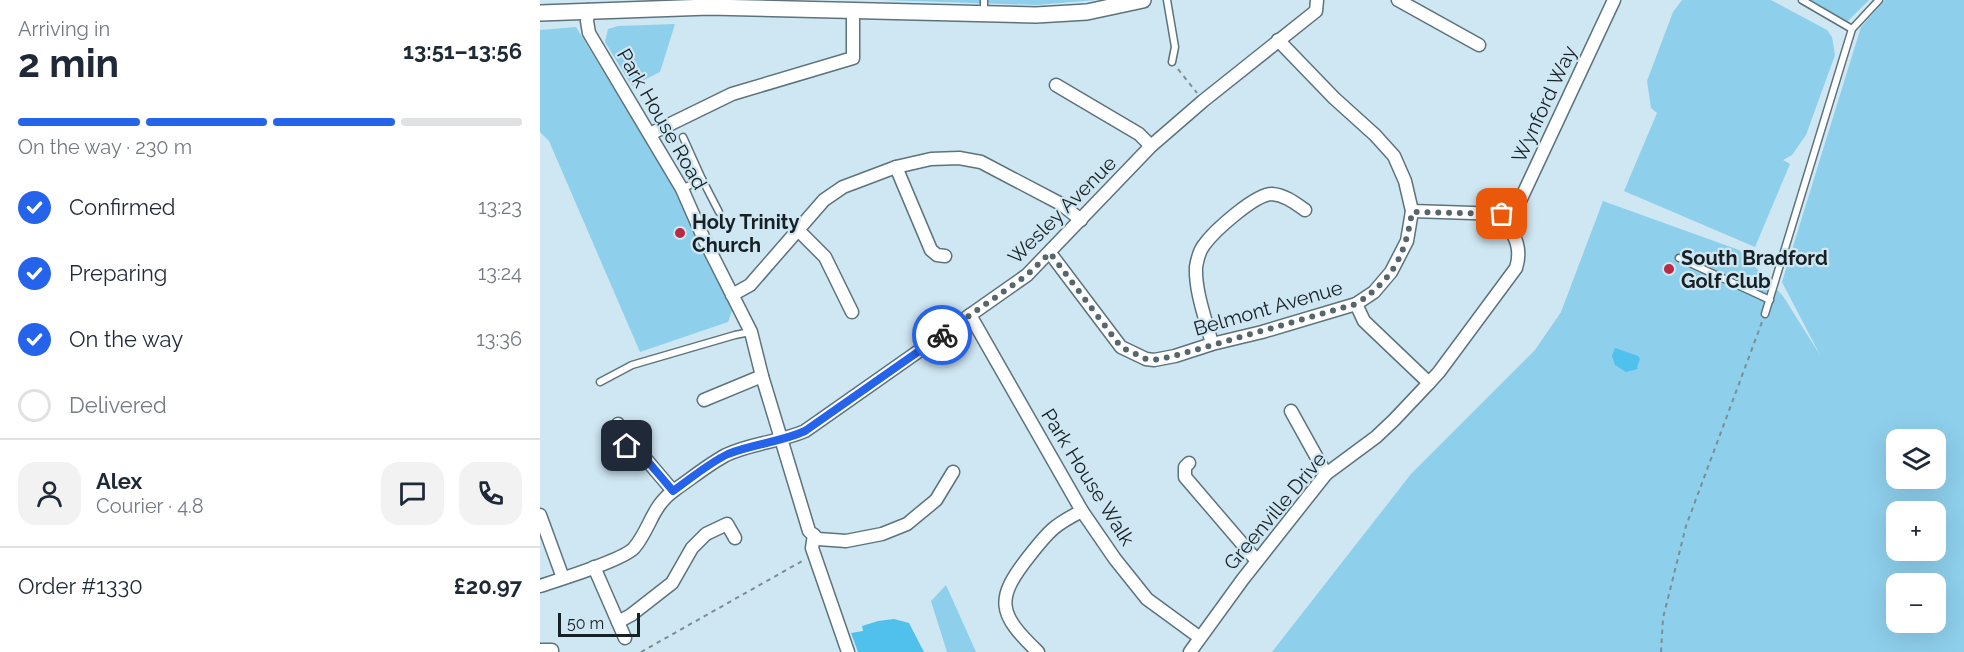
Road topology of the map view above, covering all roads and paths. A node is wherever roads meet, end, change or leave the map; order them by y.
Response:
1 (1143, 0) edge
2 (1167, 0) edge
3 (1317, 0) edge
4 (1398, 0) edge
5 (1614, 0) edge
6 (1802, 0) edge
7 (1878, 0) edge
8 (709, 4) edge
9 (566, 5) edge
10 (984, 7) edge
11 (588, 10) junction
12 (853, 11) junction
13 (540, 13) edge
14 (1852, 29) junction
15 (1278, 40) junction
16 (1479, 45) dead end
17 (1173, 62) joint
18 (1056, 85) dead end
19 (1203, 101) junction
20 (650, 134) junction
21 (682, 137) dead end
22 (1151, 146) junction
23 (896, 167) junction
24 (702, 179) junction
25 (682, 189) junction
26 (1305, 210) dead end
27 (719, 212) dead end
28 (1412, 212) junction
29 (1502, 214) junction
30 (1081, 220) junction
31 (798, 230) junction
32 (1050, 253) junction
33 (945, 255) dead end
34 (1679, 258) dead end
35 (732, 295) junction
36 (1770, 300) junction
37 (1356, 304) junction
38 (852, 312) dead end
39 (1765, 314) joint
40 (970, 315) junction
41 (751, 332) junction
42 (1212, 344) junction
43 (762, 376) junction
44 (600, 382) dead end
45 (1430, 383) junction
46 (704, 400) dead end
47 (1291, 411) dead end
48 (618, 424) dead end
49 (781, 440) junction
50 (1189, 463) dead end
51 (953, 472) dead end
52 (1326, 474) junction
53 (673, 491) junction
54 (1082, 511) junction
55 (540, 515) edge
56 (814, 535) junction
57 (735, 538) dead end
58 (812, 548) junction
59 (1257, 561) junction
60 (594, 567) junction
61 (563, 578) junction
62 (540, 586) edge
63 (618, 622) junction
64 (1199, 637) junction
65 (625, 638) dead end
66 (640, 652) edge
67 (848, 652) edge
68 (1038, 652) edge
69 (1190, 652) edge
70 (1661, 652) edge

1 - 10 street
2 - 17 lane
3 - 15 street, Wesley Avenue
4 - 16 street
5 - 29 street, Wynford Way
6 - 14 lane
7 - 14 lane
8 - 11 street
8 - 12 street
9 - 11 street
9 - 13 street
10 - 12 street
11 - 20 street, Park House Road
12 - 20 street
14 - 36 lane
15 - 19 street, Wesley Avenue
15 - 28 street, Belmont Avenue
17 - 19 path
18 - 22 street
19 - 22 street, Wesley Avenue
20 - 25 street, Park House Road
21 - 24 lane
22 - 30 street, Wesley Avenue
23 - 30 street
23 - 31 street
23 - 33 street
24 - 25 lane
24 - 27 lane
25 - 35 street, Park House Road
26 - 42 street
28 - 29 street
28 - 37 street, Belmont Avenue
29 - 45 street, Greenville Drive
30 - 32 street, Wesley Avenue
31 - 35 street
31 - 38 street
32 - 40 street, Wesley Avenue
32 - 42 street, Belmont Avenue
34 - 36 lane
35 - 41 street, Park House Road
36 - 39 lane
37 - 42 street, Belmont Avenue
37 - 45 street
39 - 70 path
40 - 49 street, Wesley Avenue
40 - 54 street, Park House Walk
41 - 43 street, Park House Road
41 - 44 lane
43 - 46 street
43 - 49 street, Park House Road
45 - 52 street, Greenville Drive
47 - 52 street
48 - 53 street
49 - 53 street, Wesley Avenue
49 - 56 street, Park House Road
50 - 59 street
51 - 56 street
52 - 59 street, Greenville Drive
53 - 60 street, Wesley Avenue
54 - 64 street, Park House Walk
54 - 68 street
55 - 61 street
56 - 58 street
57 - 63 street
58 - 66 path
58 - 67 street
59 - 64 street, Greenville Drive
60 - 61 street, Wesley Avenue
60 - 63 street
61 - 62 street, Wesley Avenue
63 - 65 street
64 - 69 street, Greenville Drive

